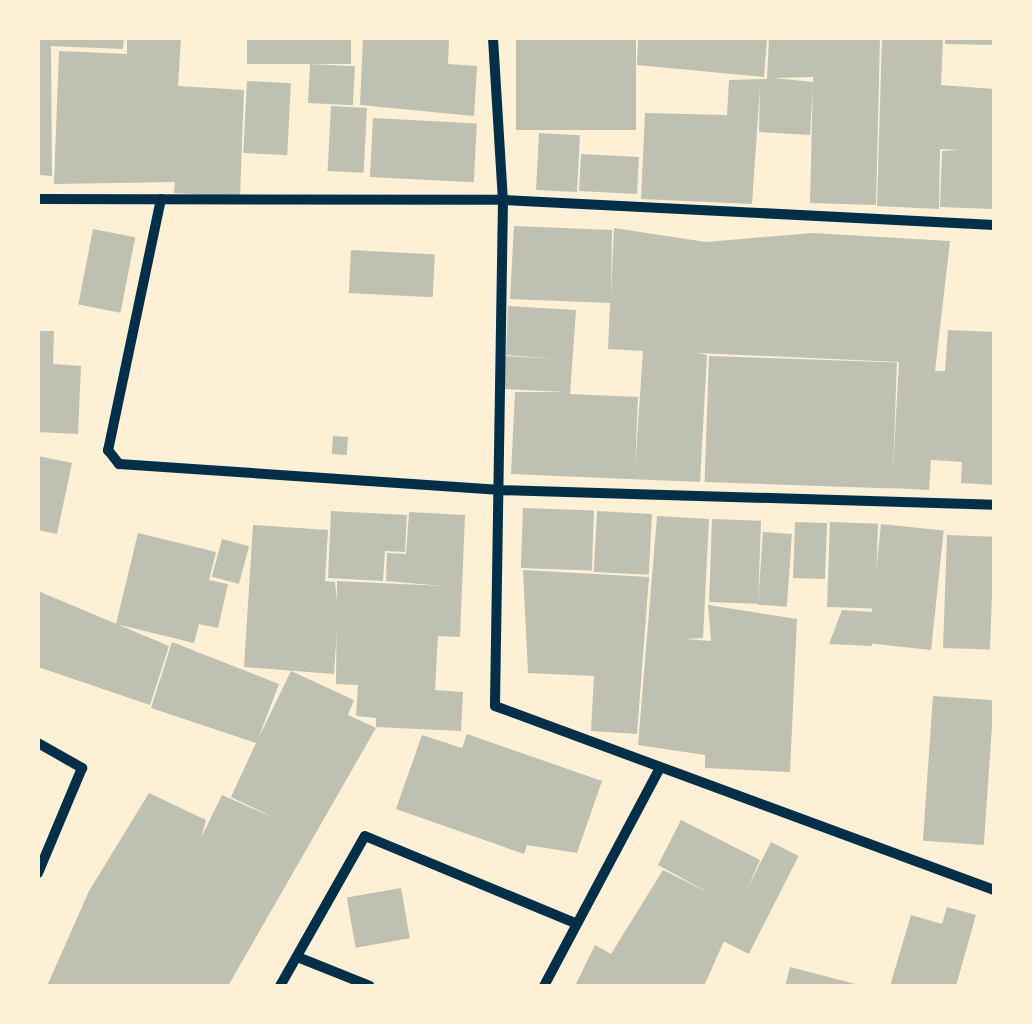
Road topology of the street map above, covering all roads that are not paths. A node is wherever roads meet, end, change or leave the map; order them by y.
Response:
1 (492, 38) edge
2 (38, 198) edge
3 (162, 199) junction
4 (502, 200) junction
5 (994, 225) edge
6 (498, 490) junction
7 (994, 505) edge
8 (38, 743) edge
9 (659, 770) junction
10 (38, 873) edge
11 (994, 890) edge
12 (575, 922) junction
13 (300, 958) junction
14 (280, 986) edge
15 (370, 986) edge
16 (544, 986) edge

1 - 4 street
2 - 3 street
3 - 4 street
3 - 6 street
4 - 5 street
4 - 6 street
6 - 7 street
6 - 9 street
8 - 10 street
9 - 11 street
9 - 12 street
12 - 13 street
12 - 16 street
13 - 14 street
13 - 15 street

